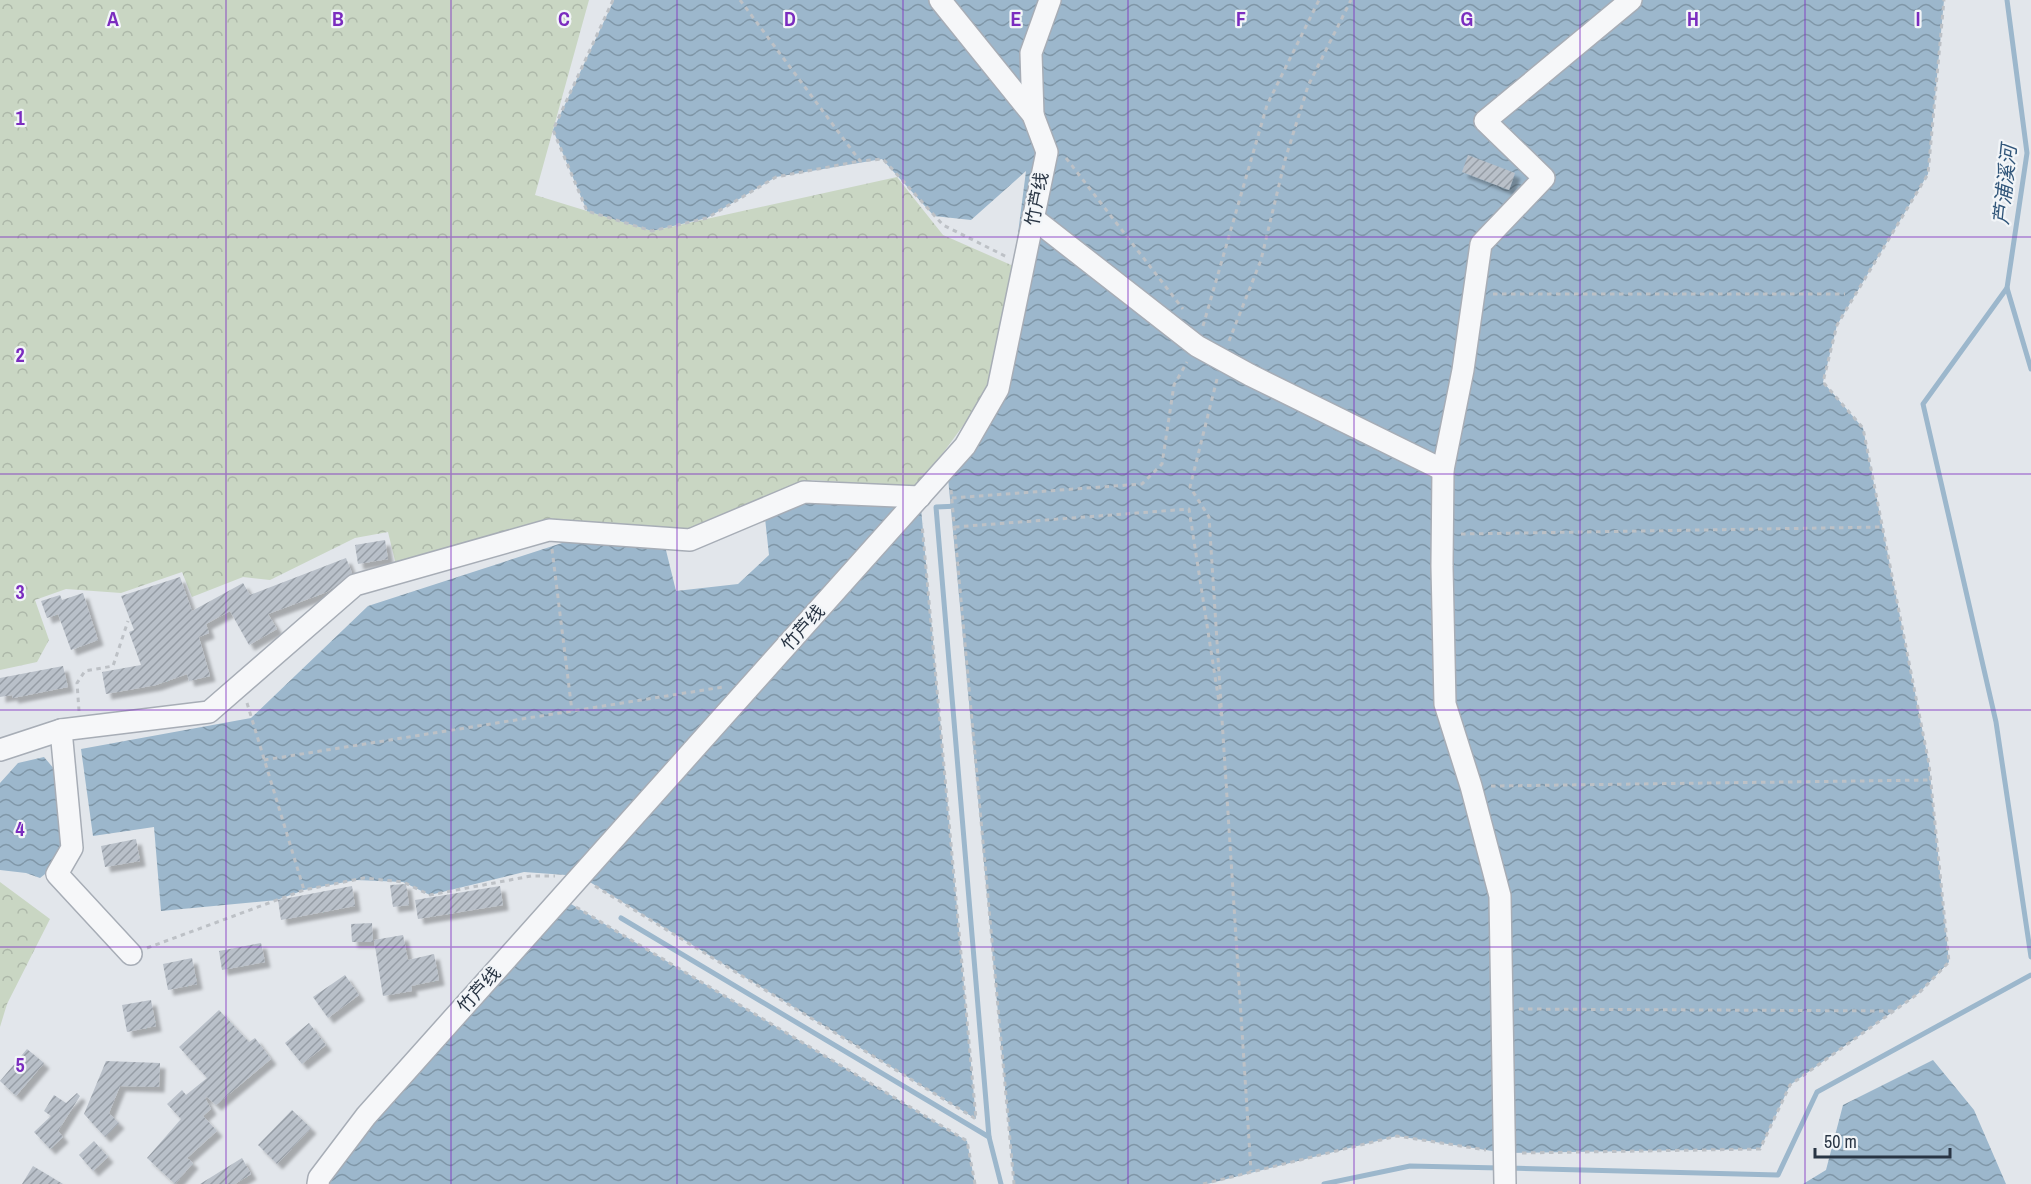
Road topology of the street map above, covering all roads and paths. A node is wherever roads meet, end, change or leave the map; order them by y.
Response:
1 (612, 0) edge
2 (740, 0) edge
3 (940, 0) edge
4 (1050, 0) edge
5 (1319, 0) edge
6 (1351, 0) edge
7 (1631, 0) edge
8 (1944, 0) edge
9 (1033, 115) junction
10 (1062, 153) dead end
11 (860, 161) junction
12 (1033, 218) junction
13 (1024, 265) junction
14 (1474, 294) junction
15 (1845, 294) dead end
16 (1186, 313) dead end
17 (1194, 323) dead end
18 (1208, 352) junction
19 (1443, 470) junction
20 (920, 497) junction
21 (954, 527) junction
22 (1882, 527) junction
23 (549, 530) junction
24 (1442, 534) junction
25 (128, 621) dead end
26 (755, 682) junction
27 (241, 684) junction
28 (572, 711) junction
29 (71, 728) junction
30 (1224, 735) junction
31 (0, 750) edge
32 (264, 760) junction
33 (1930, 780) junction
34 (1471, 786) junction
35 (580, 876) junction
36 (304, 890) junction
37 (561, 898) junction
38 (131, 954) joint
39 (1502, 1009) junction
40 (1894, 1011) junction
41 (1505, 1170) edge
42 (1251, 1171) junction
43 (318, 1184) edge
44 (975, 1184) edge
45 (1014, 1184) edge
46 (1203, 1184) edge

1 - 11 path
2 - 11 path
3 - 9 street, 竹芦线
4 - 9 street
5 - 17 path
6 - 18 path
7 - 14 street
8 - 22 path
9 - 12 street, 竹芦线
10 - 16 path
11 - 13 path
12 - 13 street, 竹芦线
12 - 18 street
13 - 20 street, 竹芦线
14 - 15 path
14 - 19 street
18 - 19 street
18 - 21 path
18 - 30 path
19 - 24 street
20 - 23 street
20 - 26 street, 竹芦线
20 - 35 path
21 - 30 path
21 - 45 path
22 - 24 path
22 - 33 path
23 - 27 street
23 - 28 path
24 - 34 street
25 - 29 path
26 - 28 path
26 - 35 street, 竹芦线
27 - 29 street
27 - 32 path
28 - 32 path
29 - 31 street
29 - 38 street
30 - 42 path
32 - 36 path
33 - 34 path
33 - 40 path
34 - 39 street
35 - 36 path
35 - 37 street, 竹芦线
36 - 38 path
37 - 43 street, 竹芦线
37 - 44 path
39 - 40 path
39 - 41 street
40 - 41 path
41 - 42 path
42 - 46 path

